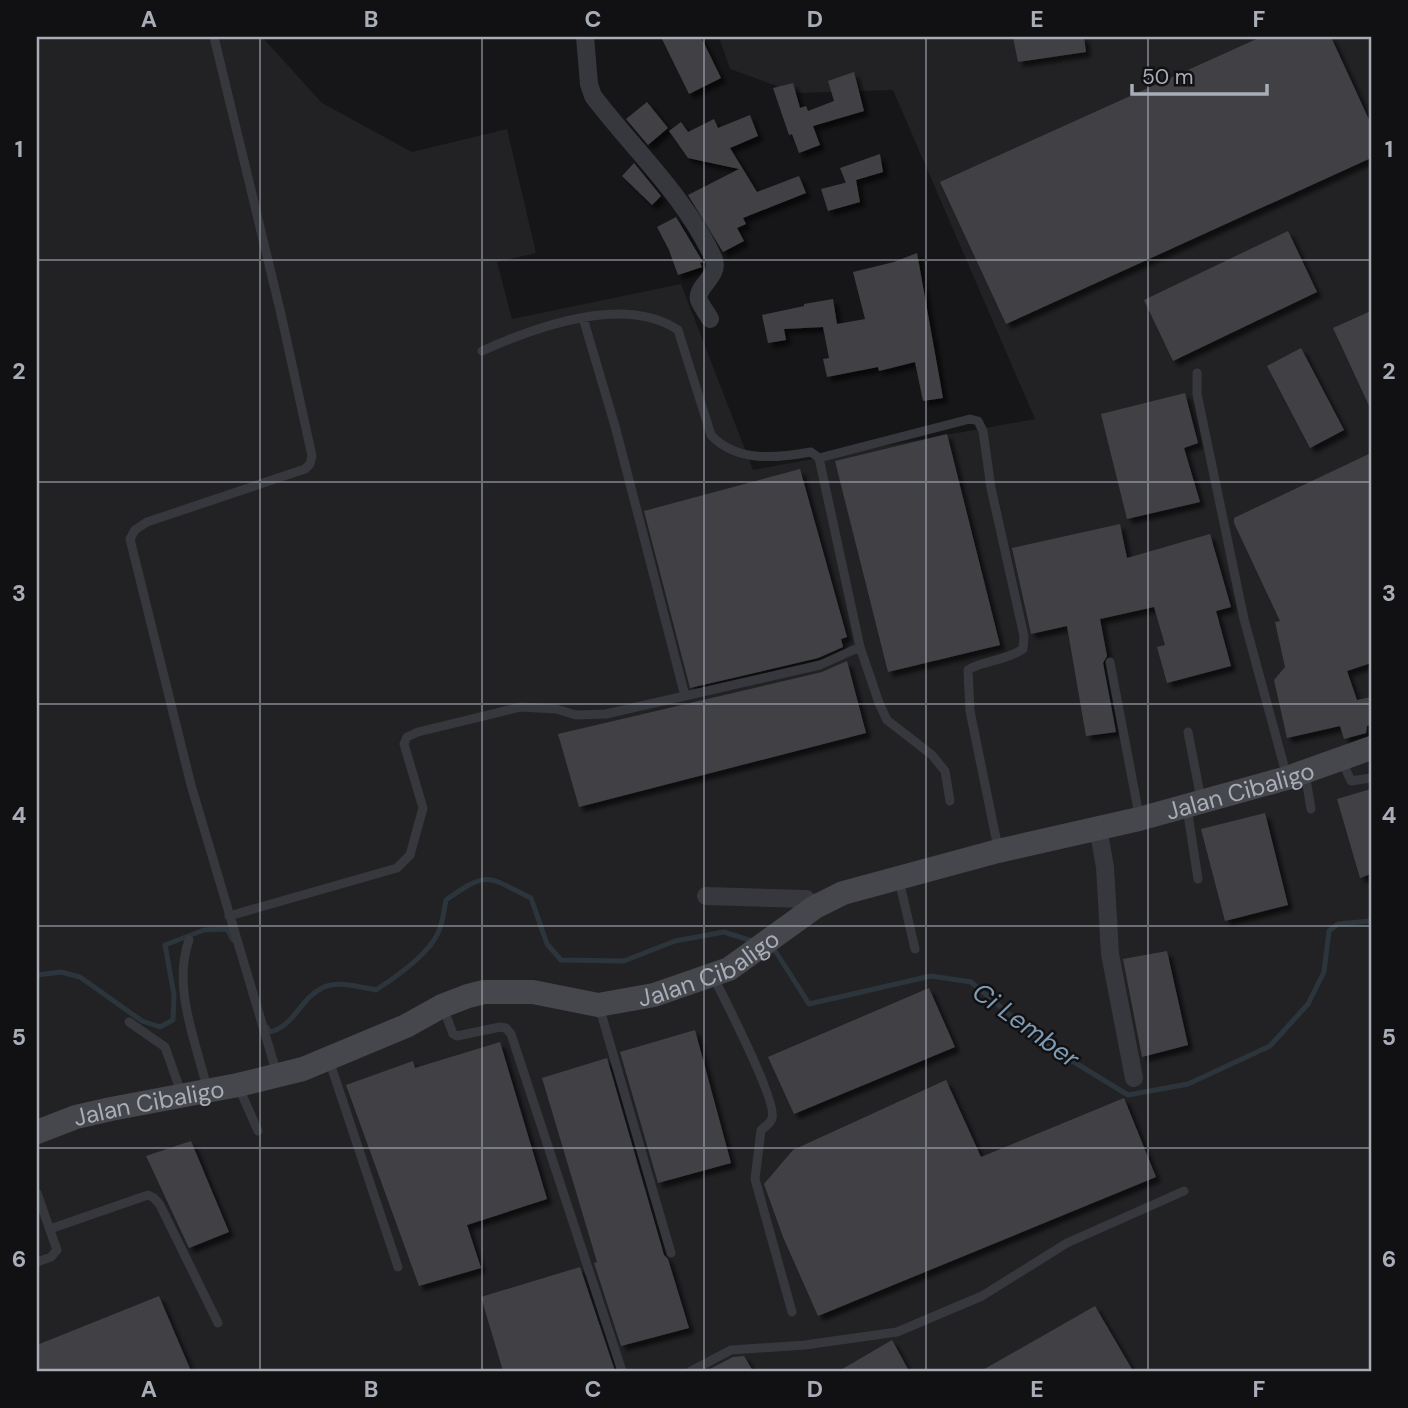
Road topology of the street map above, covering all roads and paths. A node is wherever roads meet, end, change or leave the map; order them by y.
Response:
1 (214, 37) edge
2 (585, 37) edge
3 (583, 318) junction
4 (710, 319) dead end
5 (482, 351) dead end
6 (1197, 373) dead end
7 (819, 458) junction
8 (860, 647) junction
9 (1110, 662) dead end
10 (685, 696) junction
11 (1188, 732) dead end
12 (1371, 748) edge
13 (1340, 758) junction
14 (1296, 774) junction
15 (1371, 778) edge
16 (950, 801) dead end
17 (1194, 804) junction
18 (1311, 809) dead end
19 (1139, 819) junction
20 (1098, 828) junction
21 (998, 851) junction
22 (898, 879) junction
23 (1198, 879) dead end
24 (706, 896) dead end
25 (815, 907) junction
26 (229, 916) junction
27 (189, 940) dead end
28 (915, 949) dead end
29 (713, 976) junction
30 (598, 1004) junction
31 (442, 1006) junction
32 (129, 1022) dead end
33 (329, 1059) junction
34 (278, 1075) junction
35 (1134, 1078) dead end
36 (238, 1085) junction
37 (208, 1091) junction
38 (182, 1097) junction
39 (258, 1131) dead end
40 (37, 1132) edge
41 (1184, 1191) dead end
42 (37, 1193) edge
43 (50, 1229) junction
44 (671, 1253) dead end
45 (37, 1262) edge
46 (398, 1267) dead end
47 (792, 1312) dead end
48 (218, 1323) dead end
49 (622, 1371) edge
50 (691, 1371) edge

1 - 26 lane
2 - 4 street
3 - 5 lane
3 - 7 lane
3 - 10 lane
6 - 14 lane
7 - 8 lane
7 - 21 lane
8 - 10 lane
8 - 16 lane
9 - 19 lane
10 - 26 lane
11 - 17 lane
12 - 13 main road, Jalan Cibaligo
13 - 14 main road, Jalan Cibaligo
13 - 15 lane
14 - 17 main road, Jalan Cibaligo
14 - 18 lane
17 - 19 main road, Jalan Cibaligo
17 - 23 lane
19 - 20 main road, Jalan Cibaligo
20 - 21 main road, Jalan Cibaligo
20 - 35 street
21 - 22 main road, Jalan Cibaligo
22 - 25 main road, Jalan Cibaligo
22 - 28 lane
24 - 25 street
25 - 29 main road, Jalan Cibaligo
26 - 34 lane
27 - 37 lane
29 - 30 main road, Jalan Cibaligo
29 - 47 lane
30 - 31 main road, Jalan Cibaligo
30 - 44 lane
31 - 33 main road, Jalan Cibaligo
31 - 49 lane
32 - 38 lane
33 - 34 main road, Jalan Cibaligo
33 - 46 lane
34 - 36 main road, Jalan Cibaligo
36 - 37 main road, Jalan Cibaligo
36 - 39 lane
37 - 38 main road, Jalan Cibaligo
38 - 40 main road, Jalan Cibaligo
41 - 50 lane
42 - 43 lane
43 - 45 lane
43 - 48 lane

